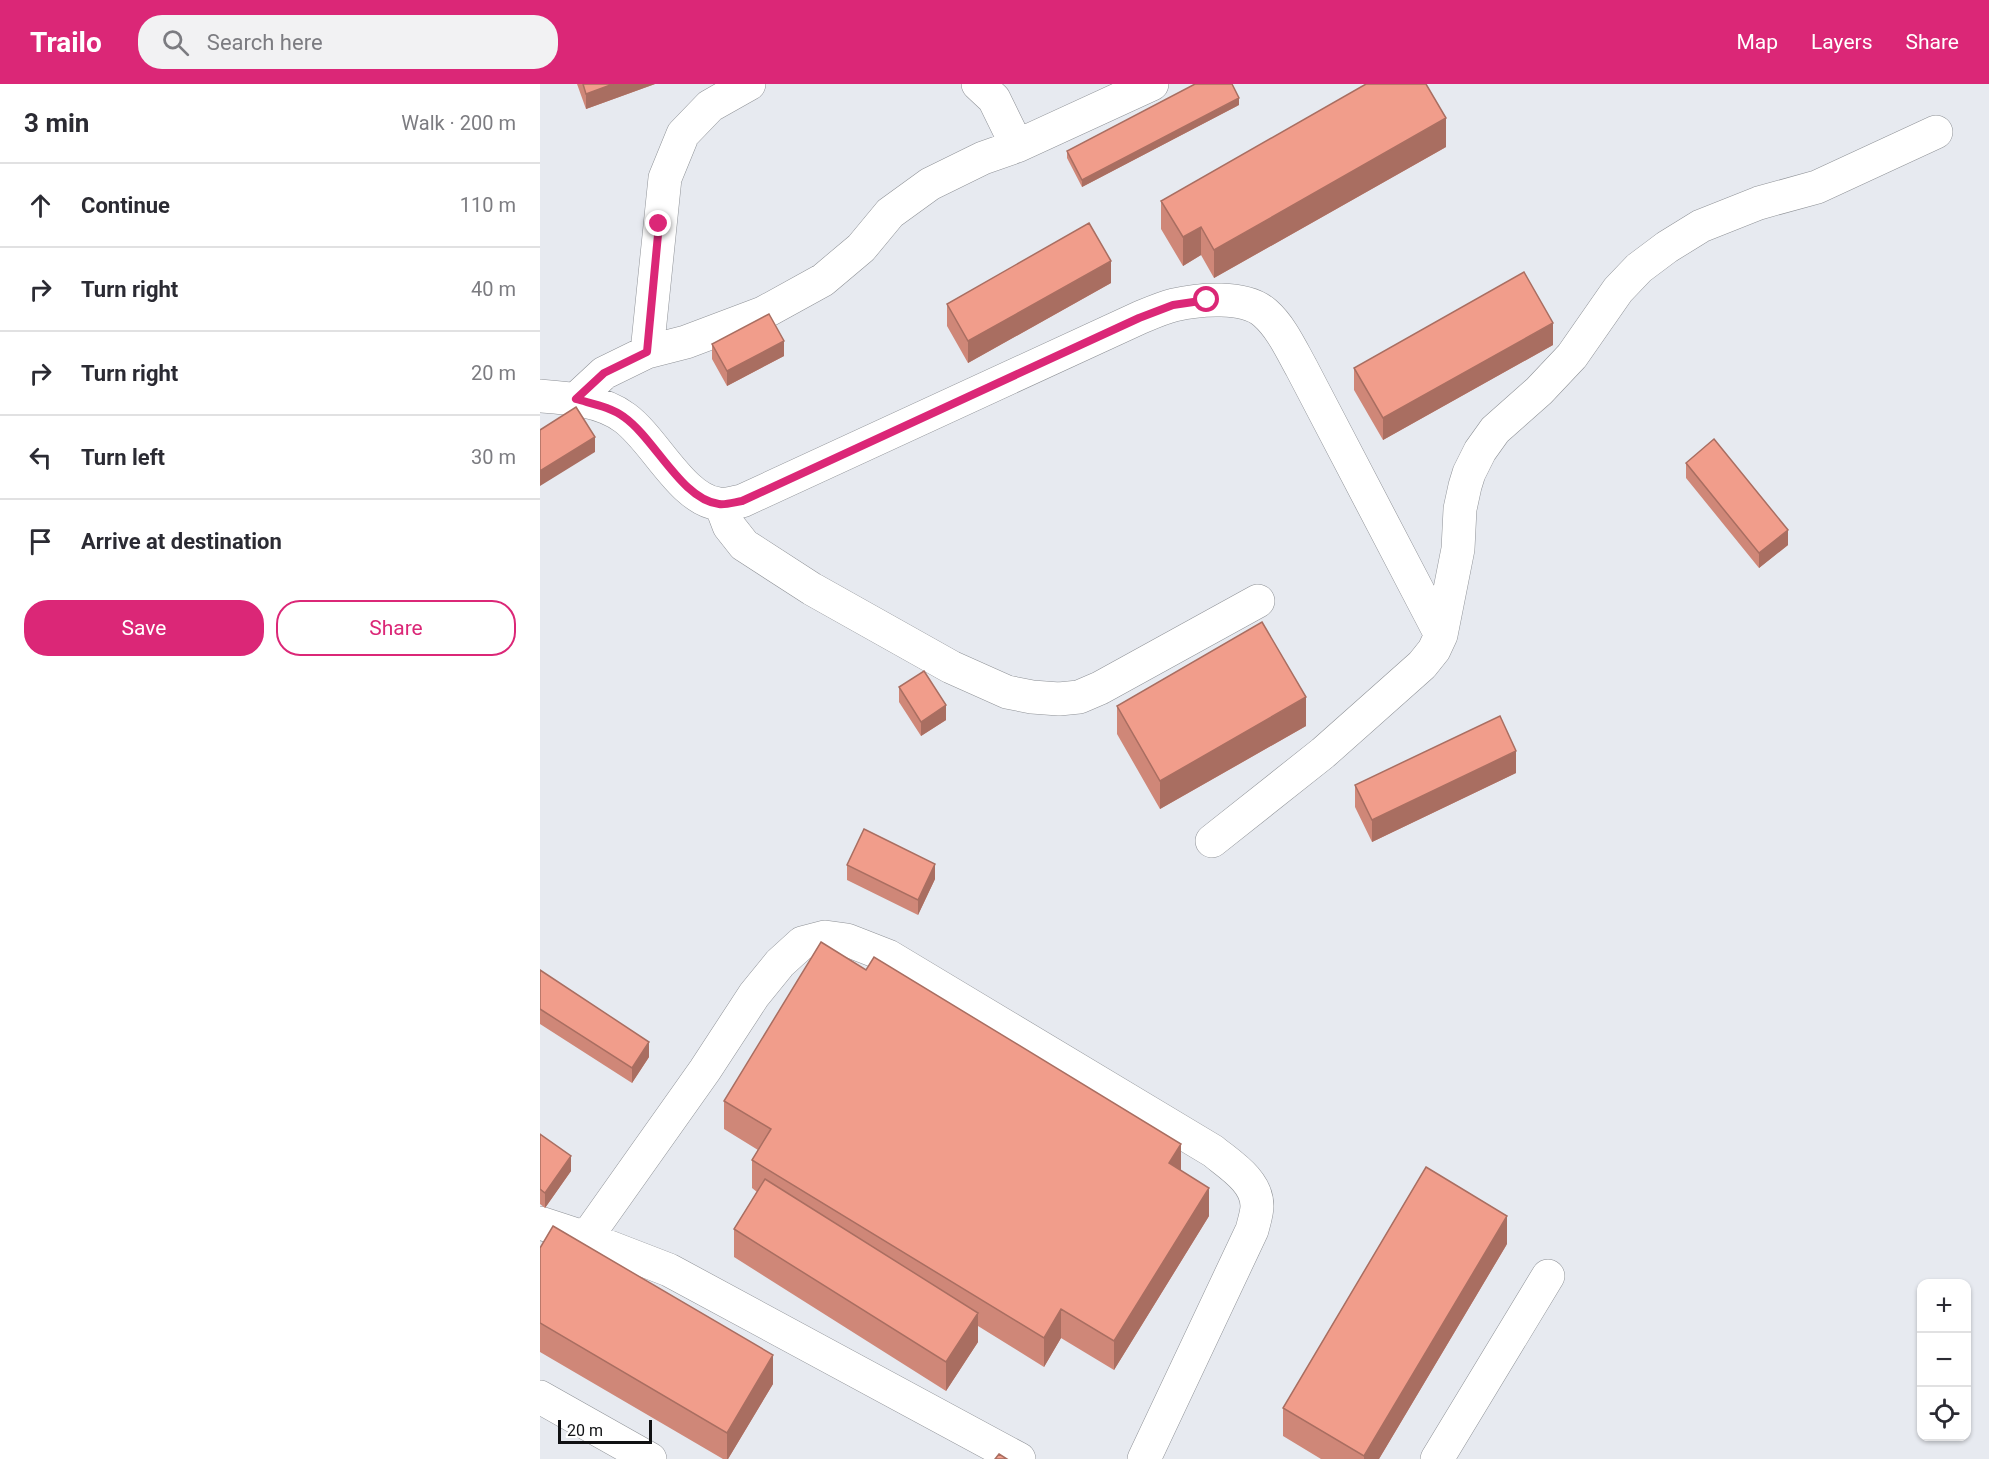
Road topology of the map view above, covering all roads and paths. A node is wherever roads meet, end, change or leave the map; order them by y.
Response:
1 (749, 84) edge
2 (978, 84) edge
3 (1152, 84) edge
4 (1936, 132) dead end
5 (1017, 146) junction
6 (647, 352) junction
7 (540, 396) edge
8 (576, 399) junction
9 (721, 505) junction
10 (1258, 601) dead end
11 (1441, 635) junction
12 (1212, 841) dead end
13 (540, 1223) edge
14 (586, 1238) junction
15 (1548, 1276) dead end
16 (540, 1397) edge
17 (650, 1459) edge
18 (1019, 1459) edge
19 (1144, 1459) edge
20 (1437, 1459) edge

1 - 6 lane
2 - 5 lane
3 - 5 lane
4 - 11 lane
5 - 6 lane
6 - 8 lane
7 - 8 lane
8 - 9 lane
9 - 10 lane
9 - 11 lane
11 - 12 lane
13 - 14 lane
14 - 18 lane
14 - 19 lane
15 - 20 lane
16 - 17 lane

